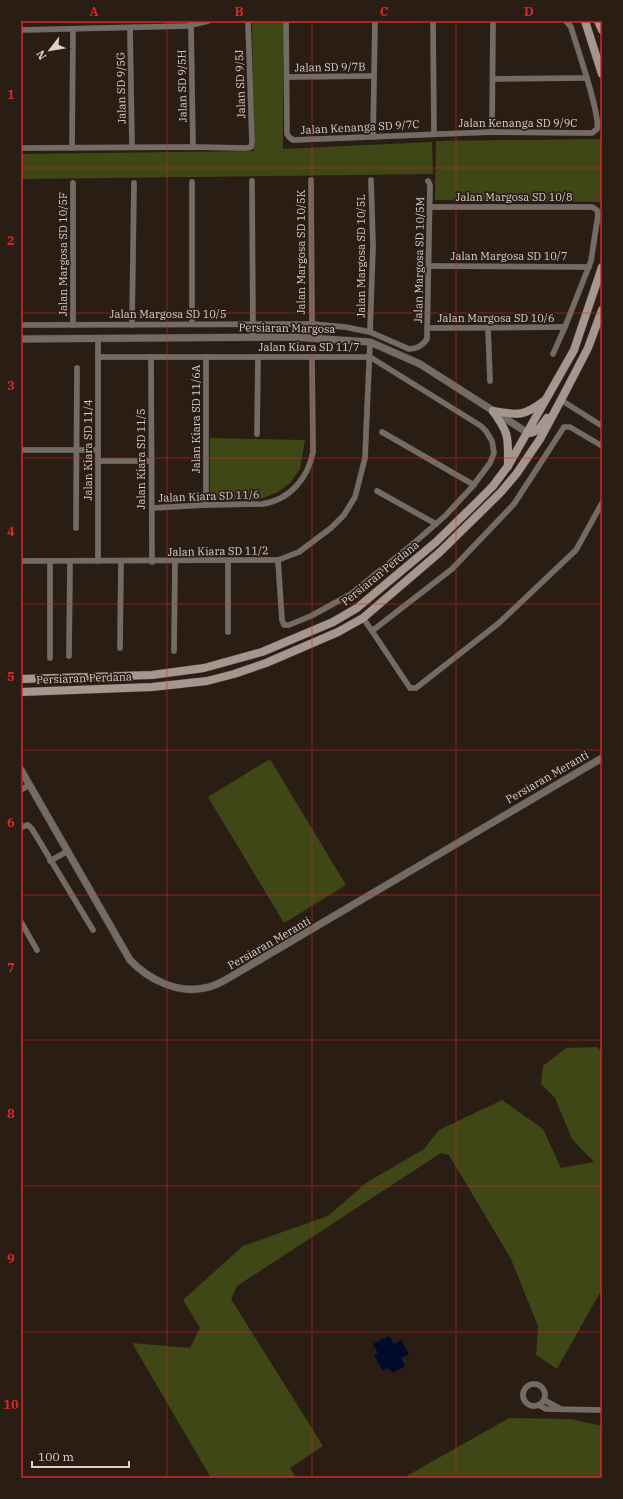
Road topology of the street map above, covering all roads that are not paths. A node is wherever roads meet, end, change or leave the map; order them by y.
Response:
1 (208, 21) edge
2 (248, 21) edge
3 (286, 21) edge
4 (375, 21) edge
5 (434, 21) edge
6 (493, 21) edge
7 (566, 21) edge
8 (585, 21) edge
9 (598, 21) edge
10 (191, 25) junction
11 (130, 28) junction
12 (72, 29) junction
13 (21, 30) edge
14 (602, 30) edge
15 (602, 74) edge
16 (374, 76) junction
17 (287, 77) junction
18 (587, 78) junction
19 (493, 79) junction
20 (492, 132) junction
21 (434, 133) junction
22 (373, 137) junction
23 (132, 147) junction
24 (193, 147) junction
25 (21, 148) edge
26 (72, 148) junction
27 (311, 180) dead end
28 (371, 180) dead end
29 (252, 181) dead end
30 (428, 181) dead end
31 (192, 182) dead end
32 (134, 183) dead end
33 (73, 184) dead end
34 (430, 207) junction
35 (429, 266) junction
36 (589, 266) junction
37 (602, 267) edge
38 (602, 310) edge
39 (192, 324) junction
40 (253, 324) junction
41 (312, 324) junction
42 (21, 325) edge
43 (72, 325) junction
44 (132, 325) junction
45 (565, 327) junction
46 (427, 328) junction
47 (488, 328) junction
48 (370, 332) junction
49 (253, 338) junction
50 (21, 339) edge
51 (98, 339) junction
52 (427, 339) joint
53 (370, 342) junction
54 (553, 354) dead end
55 (98, 357) junction
56 (151, 357) junction
57 (206, 357) junction
58 (258, 357) junction
59 (312, 357) junction
60 (370, 357) junction
61 (77, 368) dead end
62 (490, 381) dead end
63 (547, 398) junction
64 (559, 404) junction
65 (493, 411) junction
66 (602, 426) edge
67 (382, 432) dead end
68 (528, 433) junction
69 (257, 434) dead end
70 (602, 446) edge
71 (21, 450) edge
72 (76, 450) junction
73 (98, 450) junction
74 (98, 461) junction
75 (151, 461) junction
76 (508, 466) junction
77 (517, 473) junction
78 (474, 485) junction
79 (377, 491) dead end
80 (602, 503) edge
81 (206, 505) junction
82 (152, 508) junction
83 (436, 524) junction
84 (76, 528) dead end
85 (278, 560) junction
86 (21, 561) edge
87 (50, 561) junction
88 (70, 561) junction
89 (98, 561) junction
90 (175, 561) junction
91 (228, 561) junction
92 (121, 562) junction
93 (152, 562) junction
94 (363, 618) junction
95 (372, 631) junction
96 (228, 632) dead end
97 (120, 648) dead end
98 (174, 651) dead end
99 (69, 656) dead end
100 (50, 658) dead end
101 (21, 679) edge
102 (21, 692) edge
103 (602, 758) edge
104 (21, 770) edge
105 (29, 785) junction
106 (21, 790) edge
107 (21, 827) edge
108 (68, 851) junction
109 (50, 861) junction
110 (21, 922) edge
111 (93, 930) dead end
112 (37, 950) dead end
113 (544, 1400) junction
114 (539, 1405) junction
115 (559, 1408) junction
116 (602, 1410) edge

1 - 10 street
2 - 24 street, Jalan SD 9/5J
3 - 17 street
4 - 16 street
5 - 21 street
6 - 19 street
7 - 18 street
8 - 15 main road
9 - 14 main road
10 - 11 street
10 - 24 street, Jalan SD 9/5H
11 - 12 street
11 - 23 street, Jalan SD 9/5G
12 - 13 street
12 - 26 street
16 - 17 street, Jalan SD 9/7B
16 - 22 street
17 - 22 street, Jalan Kenanga SD 9/7C
18 - 19 street
18 - 20 street, Jalan Kenanga SD 9/9C
19 - 20 street
20 - 21 street, Jalan Kenanga SD 9/9C
21 - 22 street, Jalan Kenanga SD 9/7C
23 - 24 street
23 - 26 street
25 - 26 street
27 - 41 street, Jalan Margosa SD 10/5K
28 - 48 street, Jalan Margosa SD 10/5L
29 - 40 street
30 - 34 street, Jalan Margosa SD 10/5M
31 - 39 street
32 - 44 street
33 - 43 street, Jalan Margosa SD 10/5F
34 - 35 street, Jalan Margosa SD 10/5M
34 - 36 street, Jalan Margosa SD 10/8
35 - 36 street, Jalan Margosa SD 10/7
35 - 46 street, Jalan Margosa SD 10/5M
36 - 45 street
37 - 63 main road, Persiaran Perdana
38 - 64 main road, Persiaran Perdana
39 - 40 street, Jalan Margosa SD 10/5
39 - 44 street, Jalan Margosa SD 10/5
40 - 41 street, Jalan Margosa SD 10/5
40 - 49 street
41 - 48 street, Jalan Margosa SD 10/5
42 - 43 street, Jalan Margosa SD 10/5
43 - 44 street, Jalan Margosa SD 10/5
45 - 47 street, Jalan Margosa SD 10/6
45 - 54 street
46 - 47 street, Jalan Margosa SD 10/6
46 - 52 street, Jalan Margosa SD 10/5M
47 - 62 street
48 - 52 street, Jalan Margosa SD 10/5
49 - 51 street, Persiaran Margosa
49 - 53 street, Persiaran Margosa
50 - 51 street, Persiaran Margosa
51 - 55 street, Jalan Kiara SD 11/4
53 - 60 street, Jalan Kiara SD 11/2
53 - 65 street, Persiaran Margosa
55 - 56 street, Jalan Kiara SD 11/7
55 - 73 street, Jalan Kiara SD 11/4
56 - 57 street, Jalan Kiara SD 11/7
56 - 75 street, Jalan Kiara SD 11/5
57 - 58 street, Jalan Kiara SD 11/7
57 - 81 street, Jalan Kiara SD 11/6A
58 - 59 street, Jalan Kiara SD 11/7
58 - 69 street
59 - 60 street, Jalan Kiara SD 11/7
59 - 81 street, Jalan Kiara SD 11/6
60 - 78 street, Jalan Kiara SD 11/7
60 - 85 street, Jalan Kiara SD 11/2
61 - 72 street
63 - 65 main road
63 - 68 main road, Persiaran Perdana
64 - 66 street
64 - 68 main road
64 - 77 main road, Persiaran Perdana
65 - 68 street, Persiaran Margosa
65 - 76 main road
67 - 78 street
68 - 76 main road, Persiaran Perdana
68 - 77 main road
70 - 95 street
71 - 72 street
72 - 73 street
72 - 84 street
73 - 74 street, Jalan Kiara SD 11/4
74 - 75 street
74 - 89 street, Jalan Kiara SD 11/4
75 - 82 street, Jalan Kiara SD 11/5
76 - 101 main road, Persiaran Perdana
77 - 94 main road, Persiaran Perdana
78 - 83 street
79 - 83 street
80 - 95 street
81 - 82 street, Jalan Kiara SD 11/6
82 - 93 street, Jalan Kiara SD 11/5
83 - 85 street
85 - 91 street, Jalan Kiara SD 11/2
86 - 87 street, Jalan Kiara SD 11/2
87 - 88 street, Jalan Kiara SD 11/2
87 - 100 street
88 - 89 street, Jalan Kiara SD 11/2
88 - 99 street
89 - 92 street, Jalan Kiara SD 11/2
90 - 91 street, Jalan Kiara SD 11/2
90 - 93 street, Jalan Kiara SD 11/2
90 - 98 street
91 - 96 street
92 - 93 street, Jalan Kiara SD 11/2
92 - 97 street
94 - 95 street
94 - 102 main road, Persiaran Perdana
103 - 108 street, Persiaran Meranti
104 - 105 street, Persiaran Meranti
105 - 106 street
105 - 108 street, Persiaran Meranti
107 - 109 street
108 - 109 street
109 - 111 street
110 - 112 street
113 - 114 street
113 - 114 street
113 - 115 street
114 - 115 street
115 - 116 street

